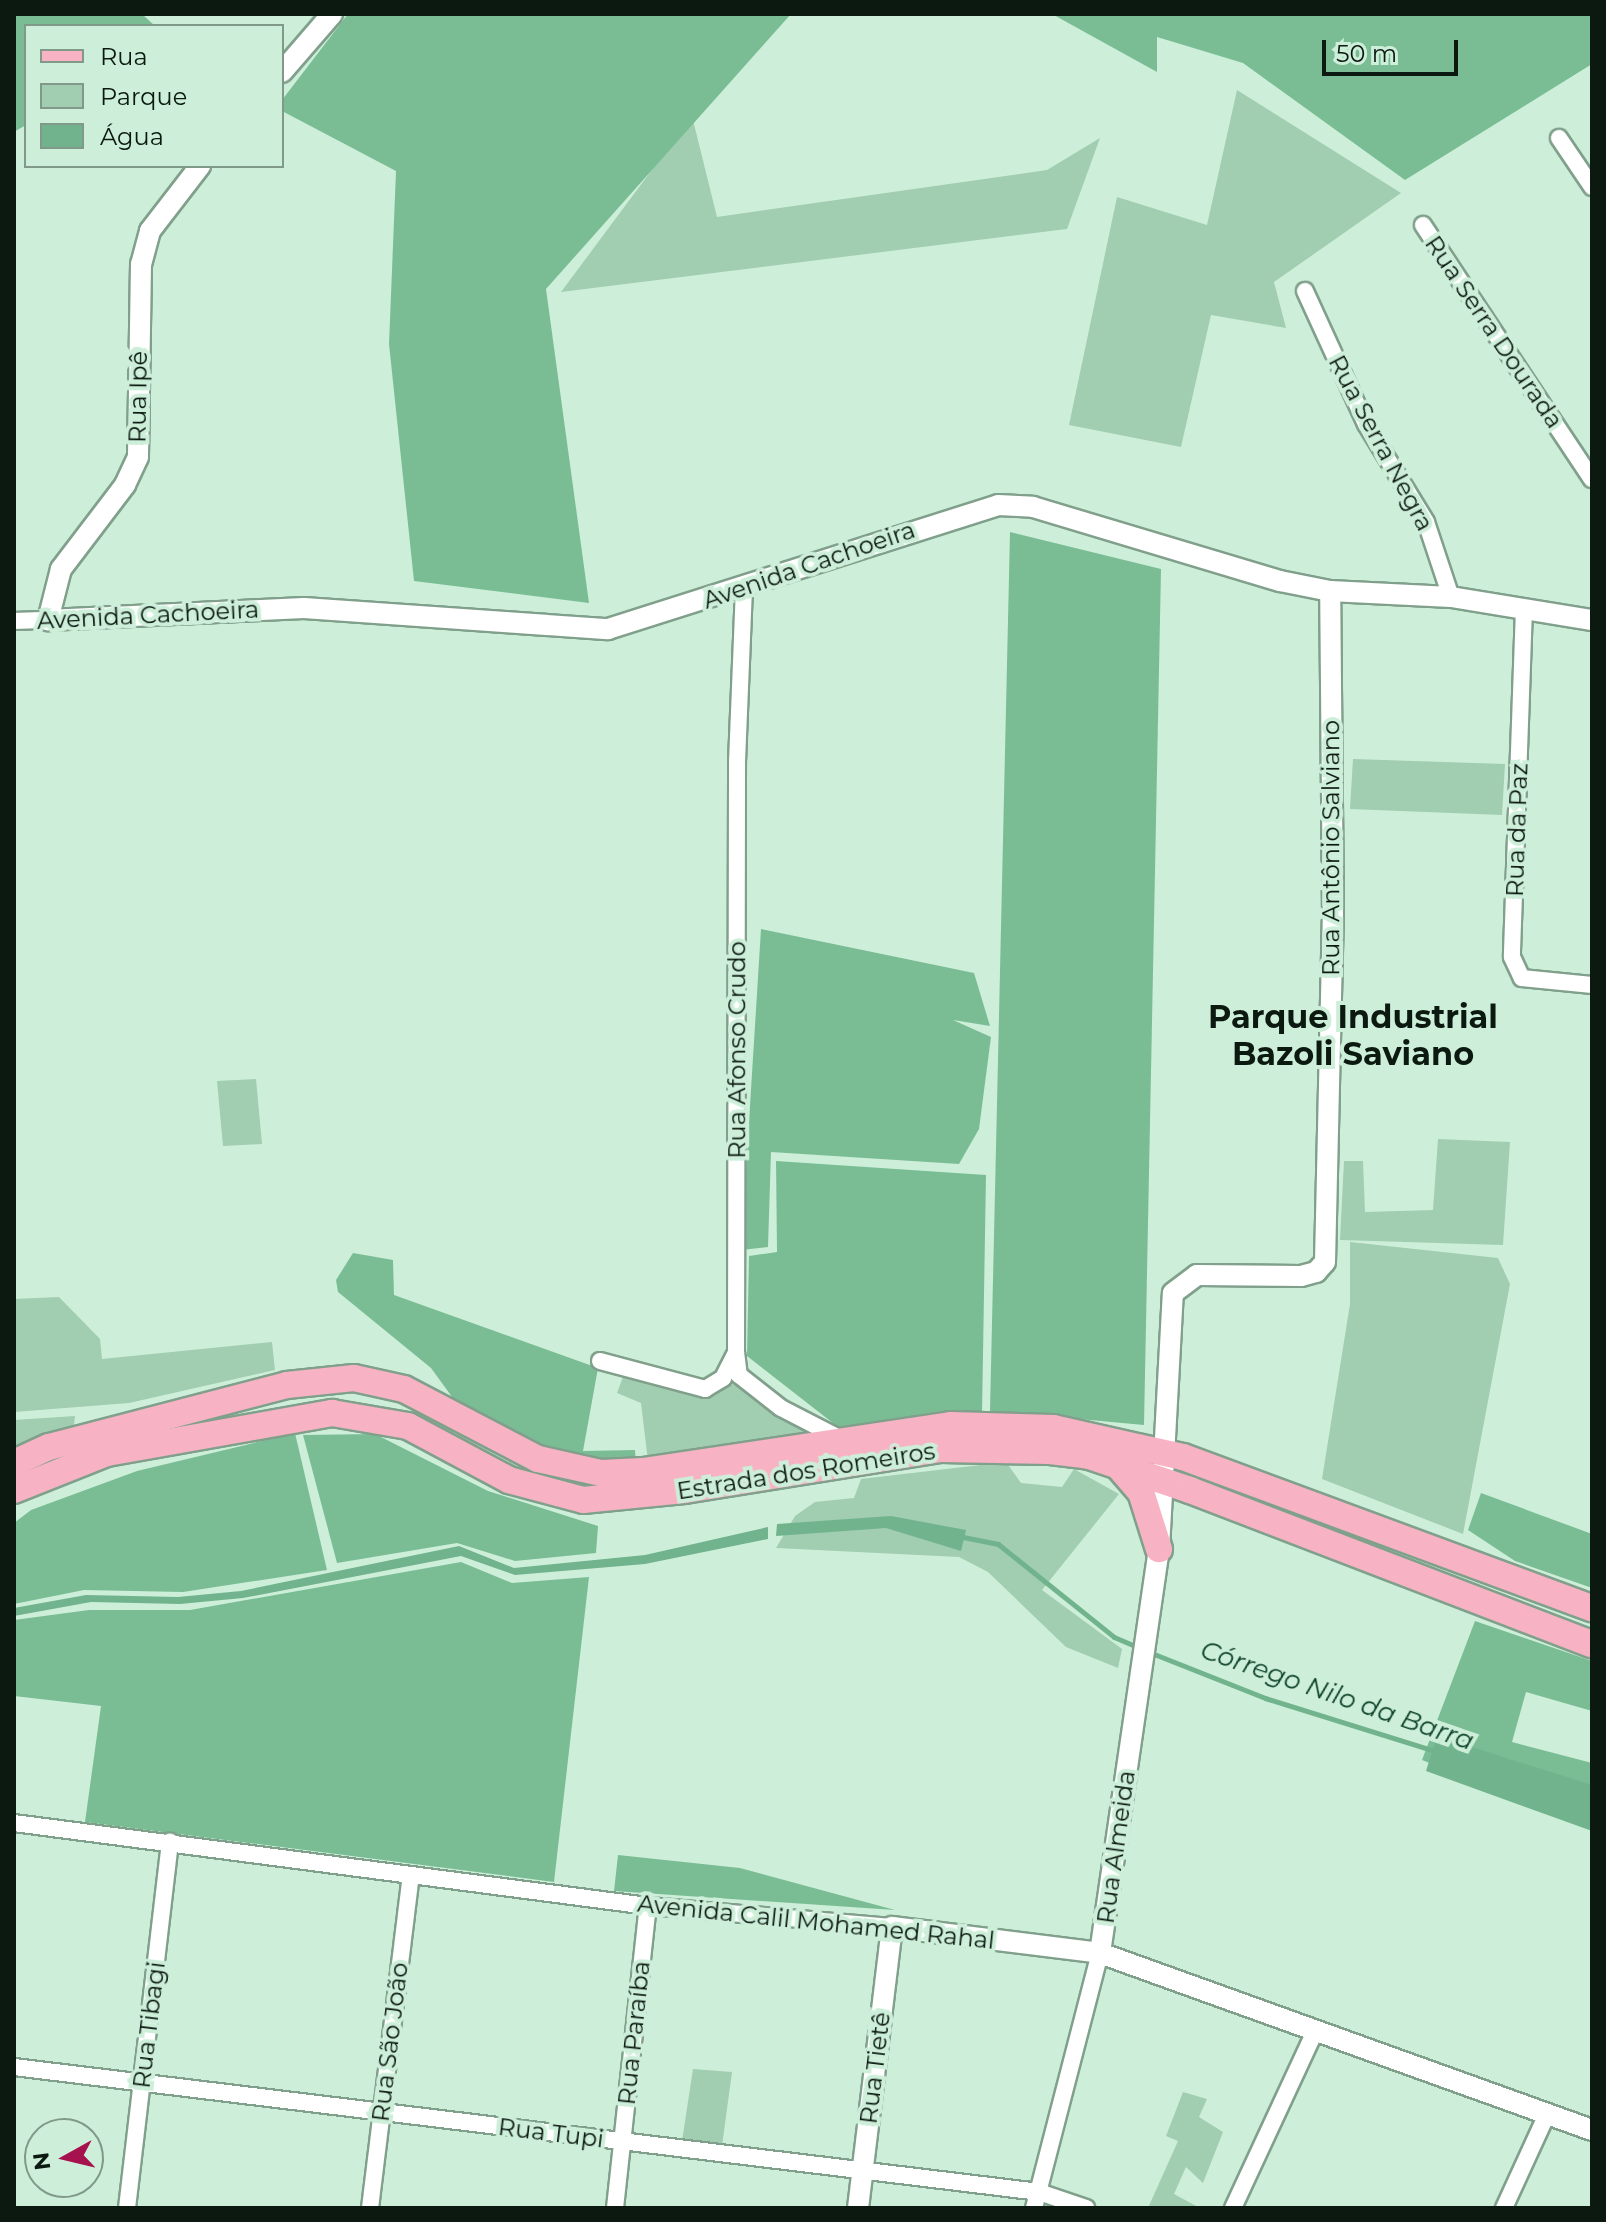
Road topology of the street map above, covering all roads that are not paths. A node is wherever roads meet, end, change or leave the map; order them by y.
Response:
1 (332, 14) edge
2 (284, 70) edge
3 (1559, 138) dead end
4 (198, 168) edge
5 (1592, 187) edge
6 (1423, 225) dead end
7 (1305, 291) dead end
8 (1592, 479) edge
9 (744, 588) junction
10 (1330, 591) junction
11 (1451, 597) junction
12 (1524, 608) junction
13 (48, 620) junction
14 (1592, 620) edge
15 (14, 621) edge
16 (1592, 985) edge
17 (736, 1352) junction
18 (600, 1361) dead end
19 (404, 1389) junction
20 (382, 1418) junction
21 (845, 1441) junction
22 (1163, 1452) junction
23 (14, 1463) edge
24 (1116, 1464) junction
25 (1240, 1477) junction
26 (1162, 1480) junction
27 (14, 1490) edge
28 (1190, 1490) junction
29 (1161, 1517) junction
30 (1159, 1549) junction
31 (1592, 1608) edge
32 (1592, 1644) edge
33 (14, 1823) edge
34 (170, 1842) junction
35 (411, 1876) junction
36 (648, 1906) junction
37 (892, 1927) junction
38 (1100, 1953) junction
39 (1315, 2031) junction
40 (14, 2067) edge
41 (143, 2082) junction
42 (381, 2113) junction
43 (1547, 2114) junction
44 (1592, 2130) edge
45 (622, 2141) junction
46 (862, 2172) junction
47 (1037, 2200) edge
48 (127, 2208) edge
49 (370, 2208) edge
50 (615, 2208) edge
51 (858, 2208) edge
52 (1086, 2208) edge
53 (1233, 2208) edge
54 (1504, 2208) edge

1 - 2 street
3 - 5 street
4 - 13 street, Rua Ipê
6 - 8 street, Rua Serra Dourada
7 - 11 street, Rua Serra Negra
9 - 10 street, Avenida Cachoeira
9 - 13 street, Avenida Cachoeira
9 - 17 street, Rua Afonso Crudo
10 - 11 street, Avenida Cachoeira
10 - 22 street, Rua Antônio Salviano
11 - 12 street, Avenida Cachoeira
12 - 14 street, Avenida Cachoeira
12 - 16 street, Rua da Paz
13 - 15 street, Avenida Cachoeira
17 - 18 street
17 - 21 street
19 - 20 main road
19 - 21 main road, Estrada dos Romeiros
19 - 23 main road, Estrada dos Romeiros
20 - 24 main road, Estrada dos Romeiros
20 - 27 main road, Estrada dos Romeiros
21 - 22 main road, Estrada dos Romeiros
22 - 25 main road, Estrada dos Romeiros
22 - 26 street, Rua Almeida
24 - 26 main road, Estrada dos Romeiros
24 - 30 main road
25 - 28 main road
25 - 31 main road, Estrada dos Romeiros
26 - 28 main road, Estrada dos Romeiros
26 - 29 street, Rua Almeida
28 - 29 main road
28 - 32 main road, Estrada dos Romeiros
29 - 30 street, Rua Almeida
30 - 38 street, Rua Almeida
33 - 34 street, Avenida Calil Mohamed Rahal
34 - 35 street, Avenida Calil Mohamed Rahal
34 - 41 street, Rua Tibagi
35 - 36 street, Avenida Calil Mohamed Rahal
35 - 42 street, Rua São João
36 - 37 street, Avenida Calil Mohamed Rahal
36 - 45 street, Rua Paraíba
37 - 38 street, Avenida Calil Mohamed Rahal
37 - 46 street, Rua Tietê
38 - 39 street, Avenida Calil Mohamed Rahal
38 - 47 street, Rua Almeida
39 - 43 street, Avenida Calil Mohamed Rahal
39 - 53 street
40 - 41 street, Rua Tupi
41 - 42 street, Rua Tupi
41 - 48 street, Rua Tibagi
42 - 45 street, Rua Tupi
42 - 49 street, Rua São João
43 - 44 street, Avenida Calil Mohamed Rahal
43 - 54 street
45 - 46 street, Rua Tupi
45 - 50 street, Rua Paraíba
46 - 47 street, Rua Tupi
46 - 51 street, Rua Tietê
47 - 52 street, Rua Tupi

